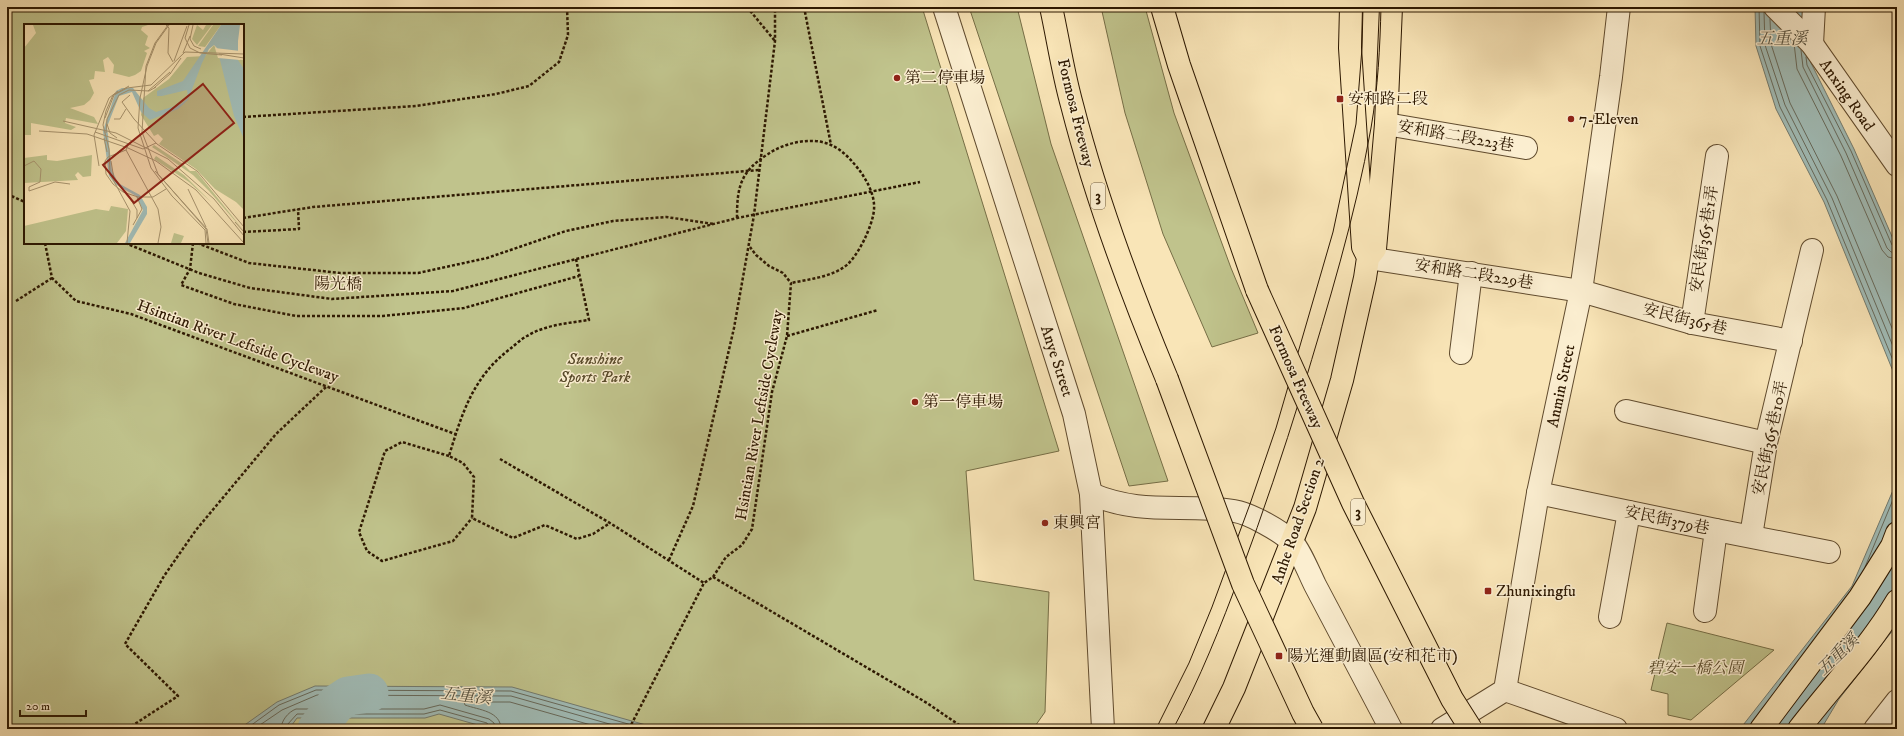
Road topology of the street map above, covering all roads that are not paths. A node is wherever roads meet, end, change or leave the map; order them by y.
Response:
1 (944, 7) edge
2 (1051, 7) edge
3 (1162, 7) edge
4 (1351, 7) edge
5 (1391, 7) edge
6 (1619, 7) edge
7 (1775, 7) edge
8 (1814, 7) edge
9 (1806, 38) junction
10 (1386, 124) junction
11 (1526, 148) dead end
12 (1717, 156) dead end
13 (1897, 165) edge
14 (1812, 250) dead end
15 (1368, 258) junction
16 (1471, 273) junction
17 (1581, 291) junction
18 (1692, 323) junction
19 (1791, 341) junction
20 (1461, 353) dead end
21 (1626, 411) dead end
22 (1766, 443) junction
23 (1538, 493) junction
24 (1091, 494) junction
25 (1629, 512) junction
26 (1716, 530) junction
27 (1897, 533) edge
28 (1751, 536) junction
29 (1293, 542) junction
30 (1829, 552) dead end
31 (1897, 601) edge
32 (1706, 611) dead end
33 (1610, 617) dead end
34 (1505, 690) junction
35 (1897, 701) edge
36 (1103, 729) edge
37 (1214, 729) edge
38 (1312, 729) edge
39 (1391, 729) edge
40 (1442, 729) edge
41 (1471, 729) edge
42 (1616, 729) edge
43 (1761, 729) edge
44 (1799, 729) edge
45 (1875, 729) edge

1 - 24 street, Anye Street
2 - 38 main road, Formosa Freeway / 3, bridge
3 - 41 main road, Formosa Freeway / 3, bridge
4 - 15 main road, Anhe Road Section 2
5 - 10 main road, Anhe Road Section 2
6 - 17 street, Anmin Street
7 - 9 street
8 - 9 street, Anxing Road
9 - 13 street, Anxing Road
10 - 11 street, 安和路二段223巷
10 - 15 main road, Anhe Road Section 2
12 - 18 street, 安民街365巷1弄
14 - 19 street, 安民街365巷10弄
15 - 16 street, 安和路二段229巷
15 - 29 main road, Anhe Road Section 2
16 - 17 street, 安和路二段229巷
16 - 20 street
17 - 18 street, 安民街365巷
17 - 23 street, Anmin Street
18 - 19 street, 安民街365巷
19 - 22 street, 安民街365巷10弄
21 - 22 street
22 - 28 street, 安民街365巷10弄
23 - 25 street, 安民街379巷
23 - 34 street, Anmin Street
24 - 29 street
24 - 36 street, Anye Street
25 - 26 street, 安民街379巷
25 - 33 street
26 - 28 street
26 - 32 street, 安民街379巷
27 - 43 main road
28 - 30 street
29 - 37 main road, Anhe Road Section 2
29 - 39 street
31 - 44 main road
34 - 40 street
34 - 42 street
35 - 45 street

